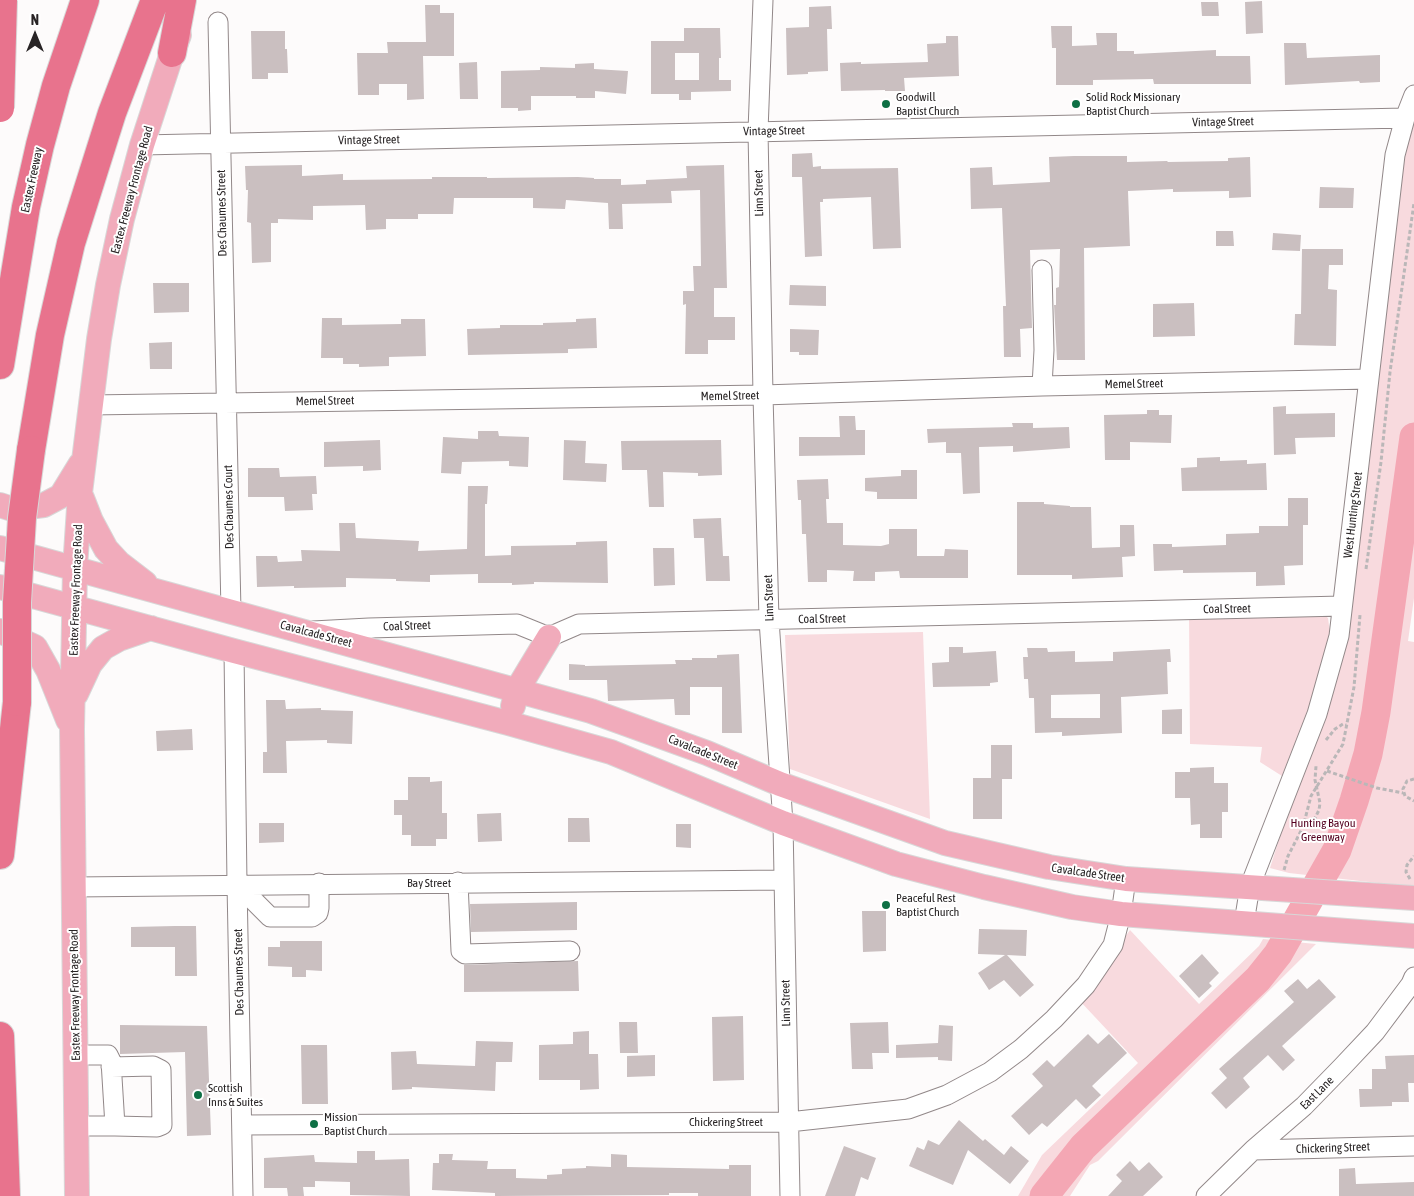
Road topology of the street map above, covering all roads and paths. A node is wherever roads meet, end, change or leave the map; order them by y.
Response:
1 (3, 0) edge
2 (8, 0) edge
3 (85, 0) edge
4 (155, 0) edge
5 (182, 0) edge
6 (194, 0) edge
7 (763, 0) edge
8 (0, 20) edge
9 (218, 22) dead end
10 (172, 53) junction
11 (1414, 95) edge
12 (0, 108) edge
13 (1405, 118) junction
14 (758, 131) junction
15 (221, 143) junction
16 (142, 145) junction
17 (1042, 270) dead end
18 (0, 365) edge
19 (1369, 379) junction
20 (1042, 386) junction
21 (763, 395) junction
22 (227, 403) junction
23 (90, 406) junction
24 (84, 459) junction
25 (80, 492) junction
26 (0, 505) edge
27 (0, 548) edge
28 (75, 568) junction
29 (0, 587) edge
30 (152, 589) junction
31 (1342, 606) junction
32 (74, 607) junction
33 (231, 611) junction
34 (769, 620) junction
35 (151, 628) junction
36 (0, 631) edge
37 (307, 632) junction
38 (549, 637) junction
39 (234, 651) junction
40 (517, 690) junction
41 (72, 703) junction
42 (508, 723) junction
43 (1346, 724) dead end
44 (72, 729) junction
45 (1322, 746) dead end
46 (1316, 760) dead end
47 (1327, 771) dead end
48 (1414, 778) edge
49 (780, 784) junction
50 (1403, 793) junction
51 (1414, 801) edge
52 (783, 823) junction
53 (1303, 827) dead end
54 (947, 844) junction
55 (0, 855) edge
56 (1414, 856) edge
57 (940, 876) junction
58 (1126, 879) junction
59 (784, 880) junction
60 (458, 882) junction
61 (1414, 882) edge
62 (319, 883) junction
63 (237, 884) junction
64 (73, 886) junction
65 (1250, 886) junction
66 (1414, 898) edge
67 (1121, 914) junction
68 (1244, 923) junction
69 (1414, 936) edge
70 (570, 951) dead end
71 (1414, 977) edge
72 (0, 1036) edge
73 (76, 1054) junction
74 (111, 1067) junction
75 (789, 1122) junction
76 (243, 1124) junction
77 (76, 1126) junction
78 (115, 1126) junction
79 (1414, 1146) edge
80 (1253, 1150) junction
81 (6, 1196) edge
82 (77, 1196) edge
83 (243, 1196) edge
84 (790, 1196) edge
85 (1206, 1196) edge

1 - 12 highway, bridge
2 - 8 highway
3 - 18 highway, Eastex Freeway
4 - 55 highway, bridge
5 - 10 highway
6 - 10 main road, Eastex Freeway Frontage Road
7 - 14 street, Linn Street
9 - 15 street, Des Chaumes Street
10 - 16 main road, Eastex Freeway Frontage Road
11 - 13 street, West Hunting Street
13 - 14 street, Vintage Street
13 - 19 street, West Hunting Street
14 - 15 street, Vintage Street
14 - 21 street, Linn Street
15 - 16 street, Vintage Street
15 - 22 street, Des Chaumes Street
16 - 23 main road, Eastex Freeway Frontage Road
17 - 20 street
19 - 20 street, Memel Street
19 - 31 street, West Hunting Street
20 - 21 street, Memel Street
21 - 22 street, Memel Street
21 - 34 street, Linn Street
22 - 23 street, Memel Street
22 - 33 street, Des Chaumes Court
23 - 24 main road, Eastex Freeway Frontage Road
24 - 25 main road, Eastex Freeway Frontage Road
24 - 26 main road
25 - 28 main road, Eastex Freeway Frontage Road
25 - 30 main road
27 - 28 main road, Cavalcade Street
28 - 30 main road, Cavalcade Street
28 - 32 main road, Eastex Freeway Frontage Road
29 - 32 main road
30 - 33 main road, Cavalcade Street
31 - 34 street, Coal Street
31 - 65 street, West Hunting Street
32 - 35 main road
32 - 41 main road, Eastex Freeway Frontage Road
33 - 37 main road, Cavalcade Street
34 - 38 street, Coal Street
34 - 49 street, Linn Street
35 - 39 main road
35 - 41 main road
36 - 44 main road
37 - 38 street, Coal Street
37 - 40 main road, Cavalcade Street
38 - 40 main road
39 - 42 main road
39 - 63 street, Des Chaumes Street
40 - 42 main road
40 - 49 main road, Cavalcade Street
41 - 44 main road, Eastex Freeway Frontage Road
42 - 52 main road
43 - 45 path
44 - 64 main road, Eastex Freeway Frontage Road
46 - 53 path
47 - 50 path
48 - 50 path
49 - 52 street, Linn Street
49 - 54 main road, Cavalcade Street
50 - 51 path
52 - 57 main road
52 - 59 street, Linn Street
54 - 57 main road
54 - 58 main road, Cavalcade Street
56 - 61 path
57 - 67 main road
58 - 65 main road, Cavalcade Street
58 - 67 street, Chickering Street
59 - 60 street, Bay Street
59 - 75 street, Linn Street
60 - 62 street, Bay Street
60 - 70 street
62 - 63 street, Bay Street
62 - 63 street
63 - 64 street, Bay Street
63 - 76 street, Des Chaumes Street
64 - 73 main road, Eastex Freeway Frontage Road
65 - 66 main road, Cavalcade Street
65 - 68 street, West Hunting Street
67 - 68 main road
67 - 75 street, Chickering Street
68 - 69 main road
71 - 80 street, East Lane
72 - 81 highway
73 - 74 street
73 - 77 main road, Eastex Freeway Frontage Road
74 - 78 street
74 - 78 street
75 - 76 street, Chickering Street
75 - 84 street, Linn Street
76 - 83 street, Des Chaumes Street
77 - 78 street
77 - 82 main road, Eastex Freeway Frontage Road
79 - 80 street, Chickering Street
80 - 85 street, East Lane

